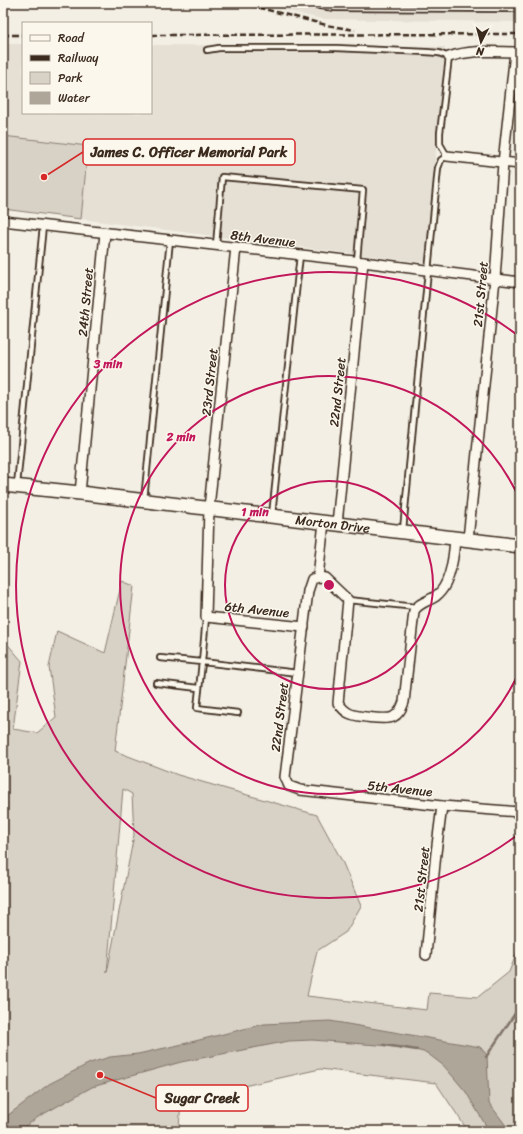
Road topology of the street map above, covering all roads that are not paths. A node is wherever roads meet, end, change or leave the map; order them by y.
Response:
1 (313, 3) edge
2 (520, 9) edge
3 (207, 50) dead end
4 (518, 52) edge
5 (449, 57) junction
6 (447, 156) junction
7 (503, 162) junction
8 (520, 164) edge
9 (3, 221) edge
10 (43, 226) junction
11 (105, 233) junction
12 (170, 240) junction
13 (216, 245) junction
14 (236, 247) junction
15 (300, 255) junction
16 (360, 262) junction
17 (429, 271) junction
18 (495, 279) junction
19 (520, 282) edge
20 (3, 485) edge
21 (17, 486) junction
22 (80, 493) junction
23 (144, 500) junction
24 (209, 508) junction
25 (272, 515) junction
26 (331, 523) junction
27 (403, 532) junction
28 (462, 538) junction
29 (520, 546) edge
30 (318, 577) junction
31 (348, 600) junction
32 (416, 607) junction
33 (206, 617) junction
34 (304, 627) junction
35 (160, 658) dead end
36 (202, 662) junction
37 (298, 673) junction
38 (156, 683) dead end
39 (198, 688) junction
40 (238, 713) dead end
41 (285, 777) joint
42 (442, 806) junction
43 (520, 812) edge
44 (426, 955) dead end

1 - 2 lane
3 - 5 lane
4 - 5 street
4 - 7 street, 21st Street
5 - 6 lane
6 - 7 street
6 - 17 lane
7 - 8 street
7 - 18 street, 21st Street
9 - 10 street, 8th Avenue
10 - 11 street, 8th Avenue
10 - 21 lane
11 - 12 street, 8th Avenue
11 - 22 street, 24th Street
12 - 13 street, 8th Avenue
12 - 23 lane
13 - 14 street, 8th Avenue
13 - 16 lane
14 - 15 street, 8th Avenue
14 - 24 street, 23rd Street
15 - 16 street, 8th Avenue
15 - 25 lane
16 - 17 street, 8th Avenue
16 - 26 street, 22nd Street
17 - 18 street, 8th Avenue
17 - 27 lane
18 - 19 street, 8th Avenue
18 - 28 street, 21st Street
20 - 21 street, Morton Drive
21 - 22 street, Morton Drive
22 - 23 street, Morton Drive
23 - 24 street, Morton Drive
24 - 25 street, Morton Drive
24 - 33 street, 23rd Street
25 - 26 street, Morton Drive
26 - 27 street, Morton Drive
26 - 30 street, 22nd Street
27 - 28 street, Morton Drive
28 - 29 street, Morton Drive
28 - 32 street, 21st Street
30 - 31 street
30 - 34 street, 22nd Street
31 - 32 lane
31 - 32 street
33 - 34 street, 6th Avenue
33 - 36 lane
34 - 37 street, 22nd Street
35 - 36 lane
36 - 37 lane
36 - 39 lane
37 - 41 street, 22nd Street
38 - 39 lane
39 - 40 lane
41 - 42 street, 5th Avenue
42 - 43 street, 5th Avenue
42 - 44 street, 21st Street

